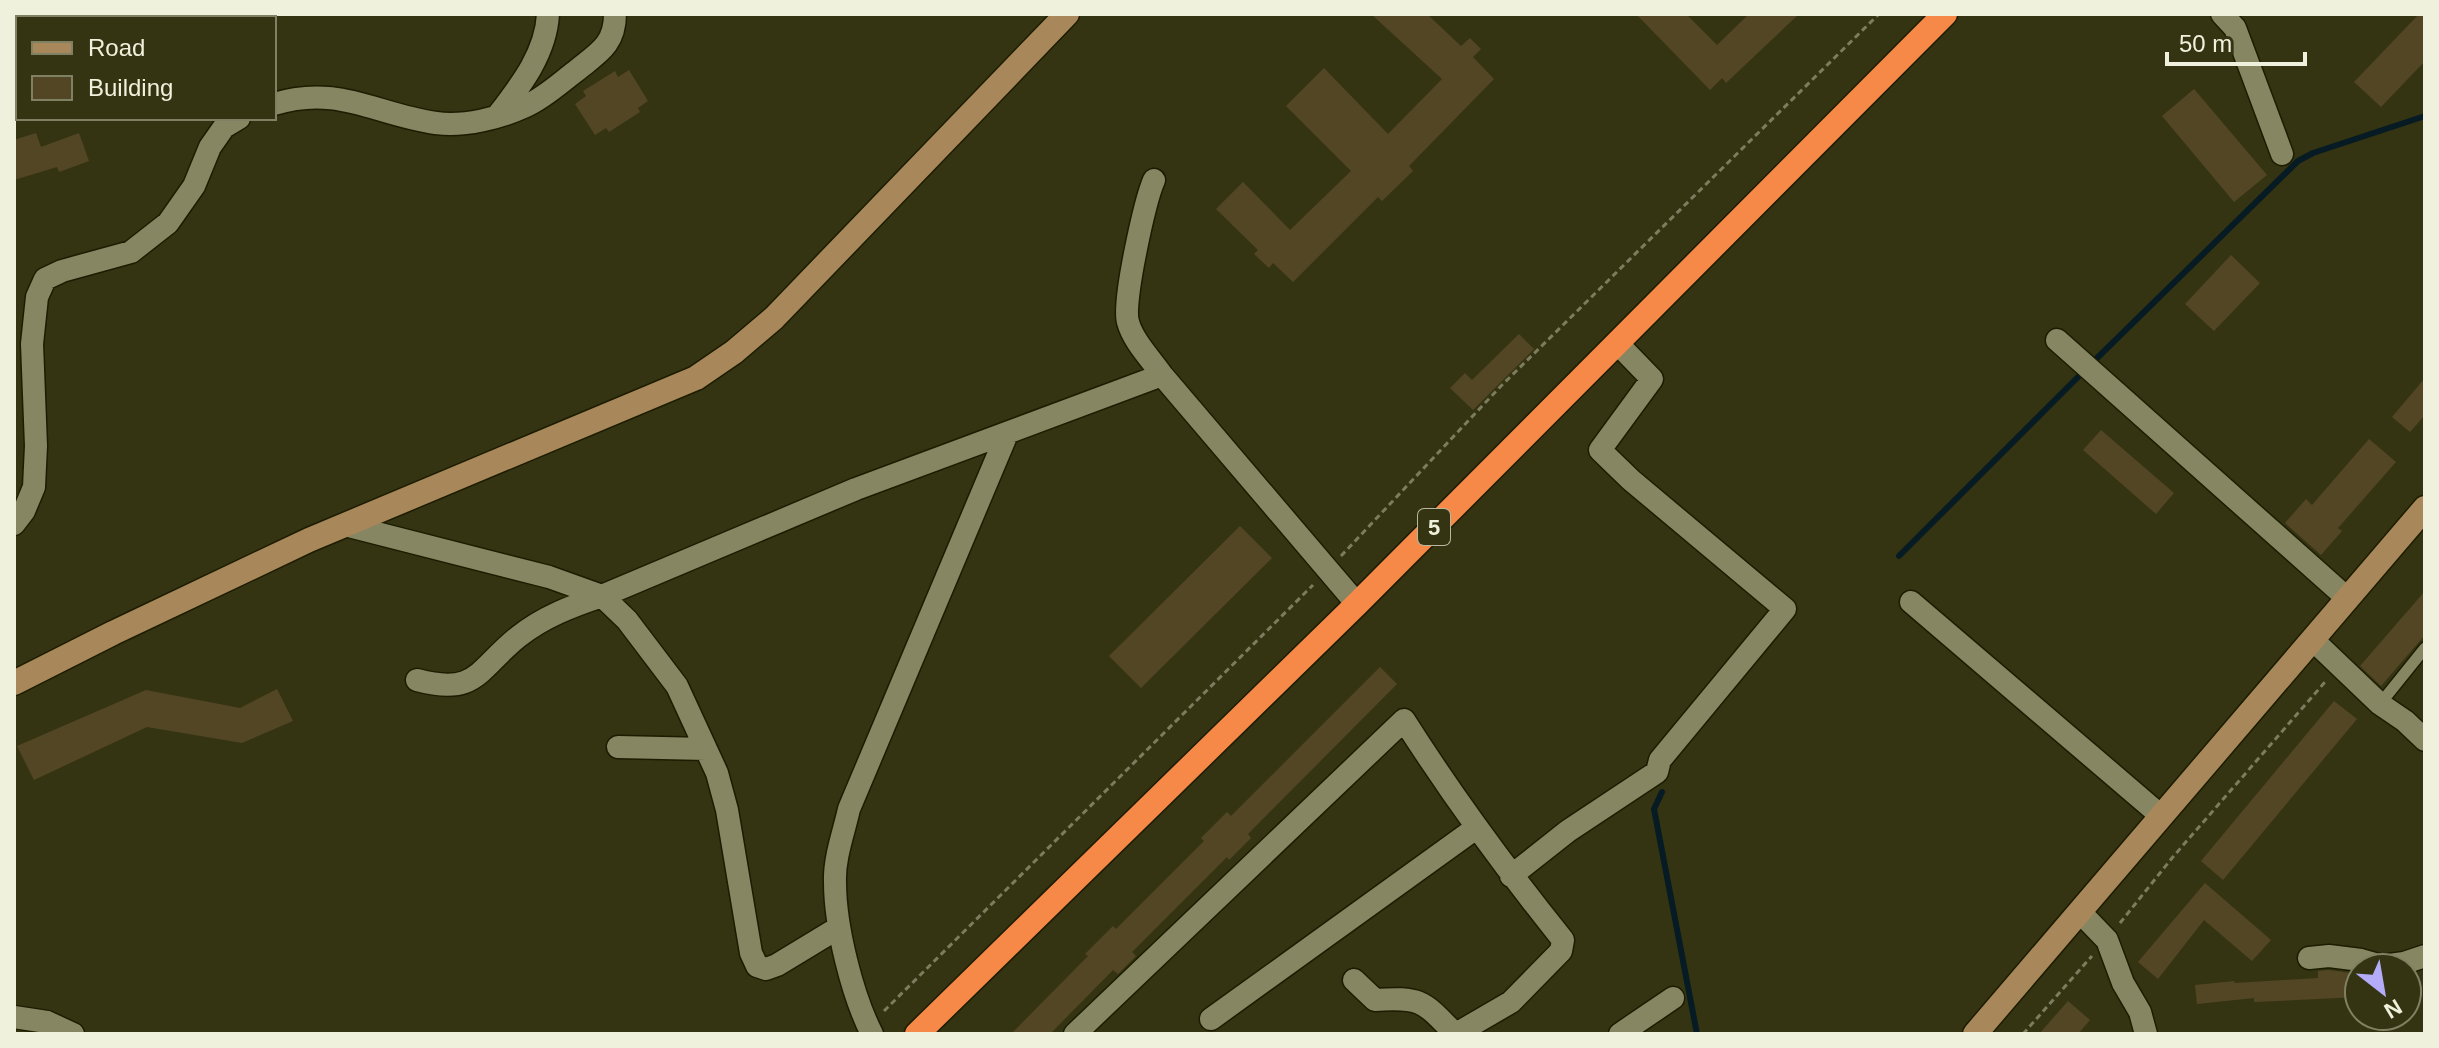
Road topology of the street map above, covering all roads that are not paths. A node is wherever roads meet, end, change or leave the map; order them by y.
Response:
1 (548, 14) edge
2 (615, 14) edge
3 (1067, 14) edge
4 (1932, 18) edge
5 (2236, 19) edge
6 (276, 104) edge
7 (498, 115) junction
8 (236, 120) edge
9 (2282, 154) dead end
10 (1154, 180) dead end
11 (2057, 340) dead end
12 (1617, 343) junction
13 (1162, 375) junction
14 (1007, 434) junction
15 (2425, 508) edge
16 (14, 524) edge
17 (345, 525) junction
18 (602, 596) junction
19 (2348, 599) junction
20 (1911, 602) dead end
21 (1357, 604) junction
22 (2313, 640) junction
23 (2423, 654) edge
24 (417, 680) dead end
25 (14, 683) edge
26 (2380, 704) junction
27 (2425, 740) edge
28 (618, 747) dead end
29 (706, 749) junction
30 (2160, 815) junction
31 (1476, 828) junction
32 (1511, 876) junction
33 (2080, 912) junction
34 (838, 928) junction
35 (2425, 956) edge
36 (2309, 958) dead end
37 (1354, 980) dead end
38 (1673, 998) dead end
39 (14, 1017) edge
40 (1211, 1019) dead end
41 (870, 1030) edge
42 (73, 1034) edge
43 (917, 1034) edge
44 (1075, 1034) edge
45 (1455, 1034) edge
46 (1620, 1034) edge
47 (1975, 1034) edge
48 (2146, 1034) edge

1 - 7 street
2 - 7 street
3 - 17 street
4 - 12 highway, 5
5 - 9 street
6 - 7 street
8 - 16 street
10 - 13 street
11 - 19 street
12 - 21 highway, 5
12 - 32 street
13 - 14 street
13 - 21 street
14 - 18 street
14 - 34 street
15 - 19 street
17 - 18 street
17 - 25 street
18 - 24 street
18 - 29 street
19 - 22 street
20 - 30 street
21 - 43 highway, 5
22 - 26 street
22 - 30 street
23 - 26 lane
26 - 27 street
28 - 29 street
29 - 34 street
30 - 33 street
31 - 32 street
31 - 40 street
31 - 44 street
32 - 45 street
33 - 47 street
33 - 48 street
34 - 41 street
35 - 36 street
37 - 45 street
38 - 46 street
39 - 42 street

